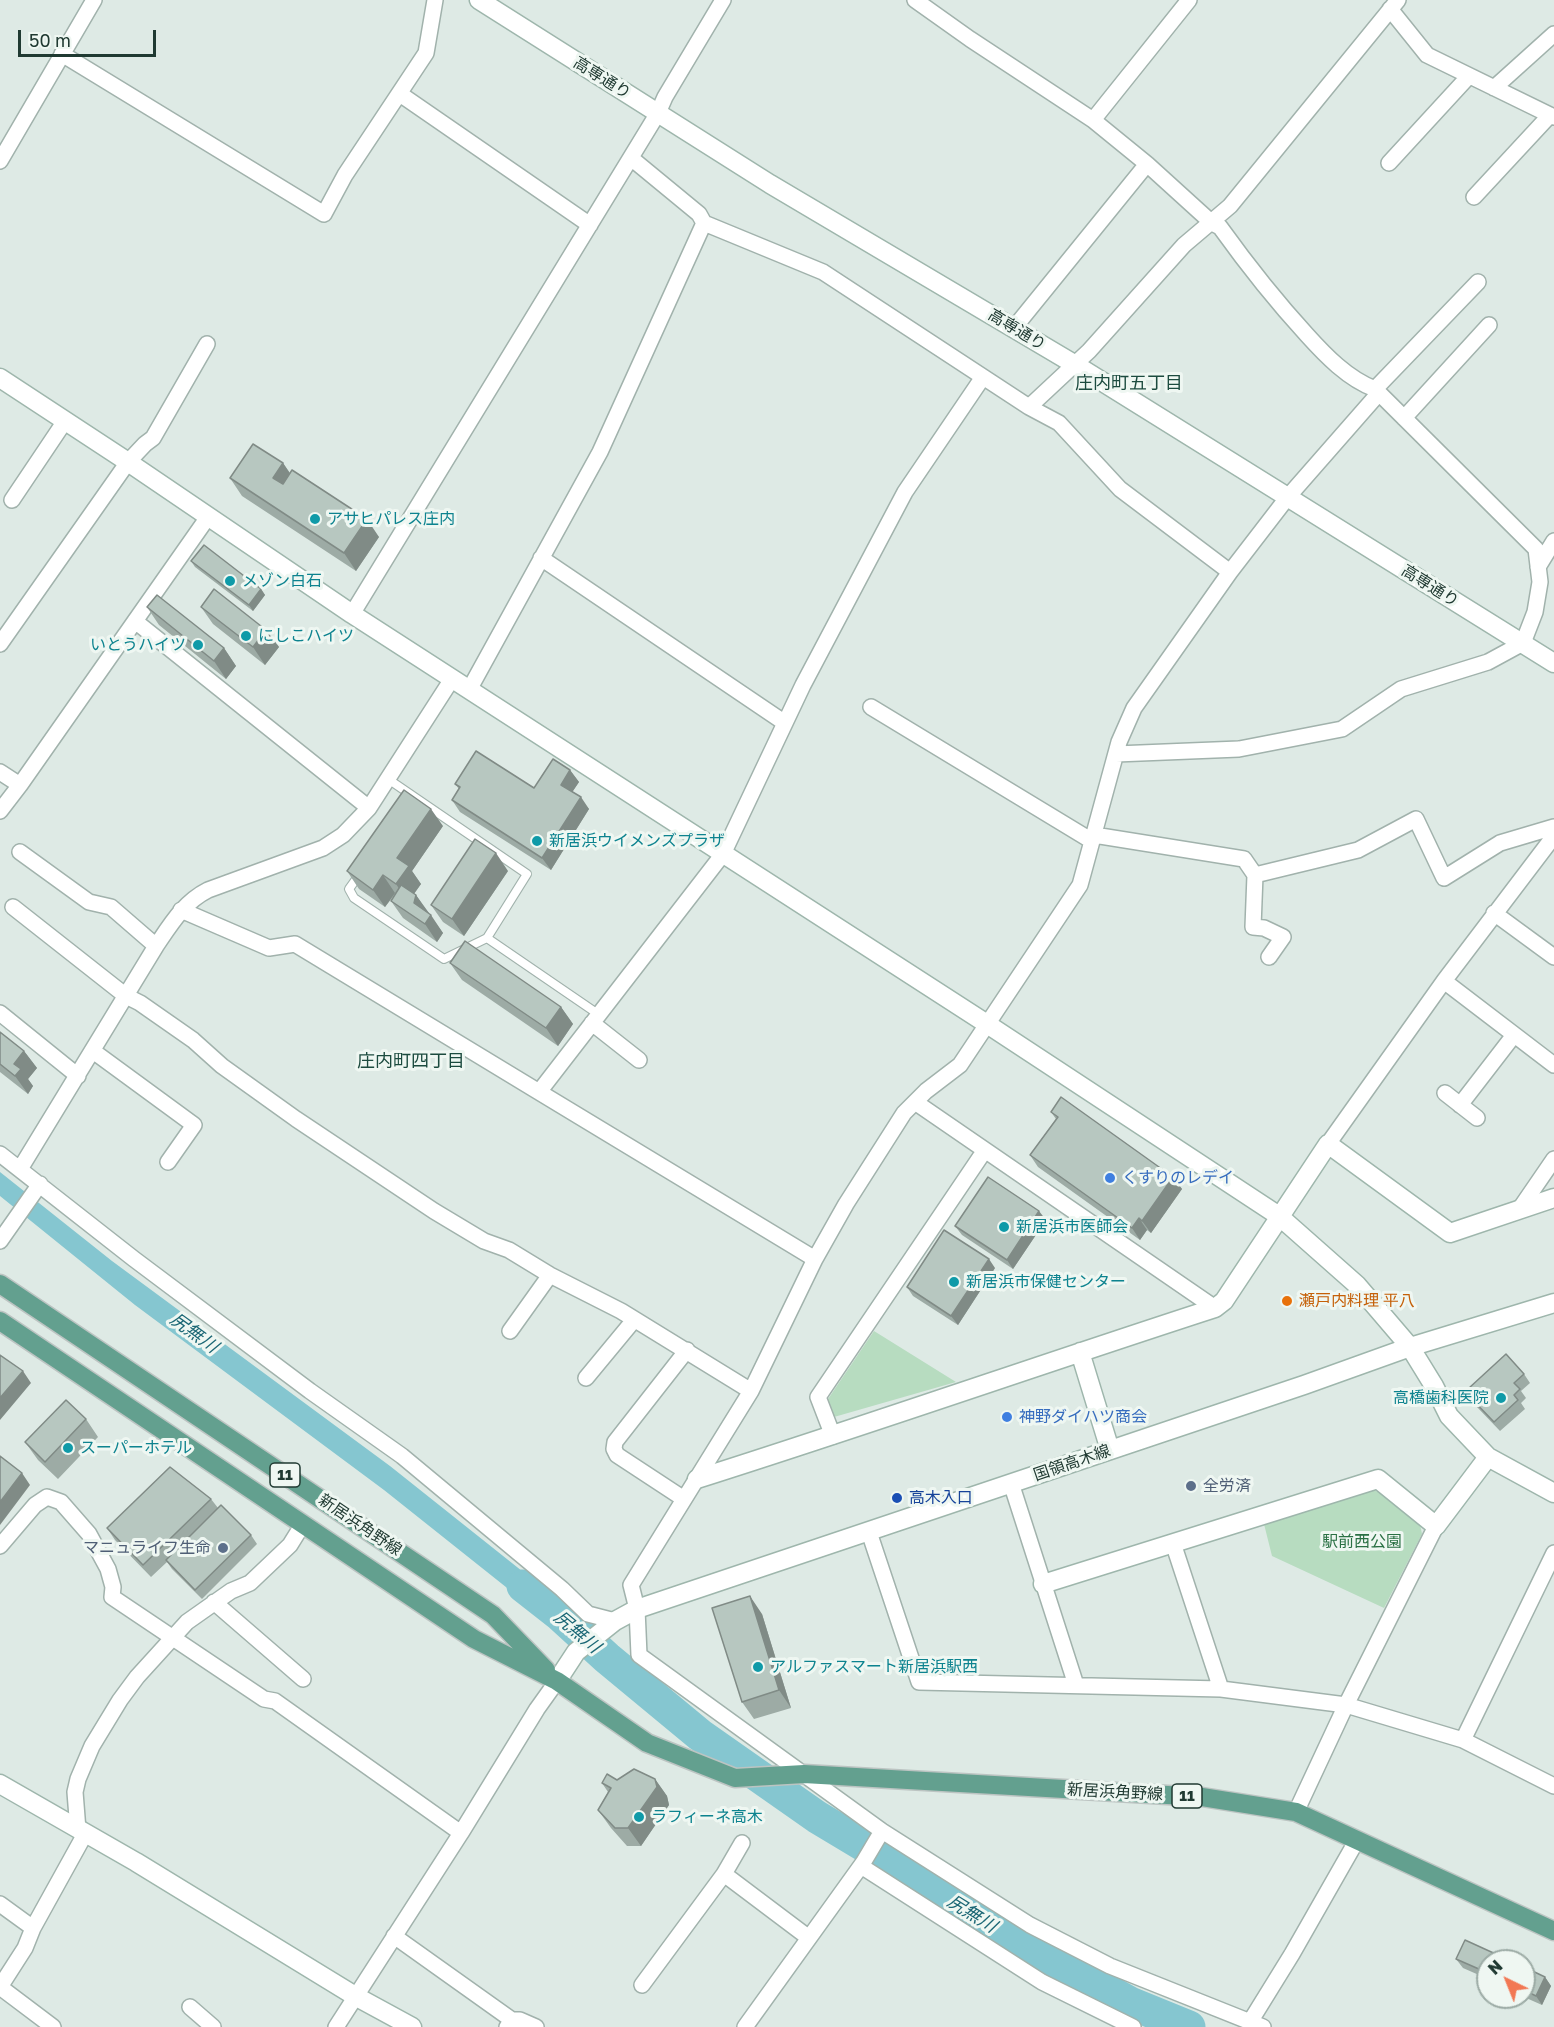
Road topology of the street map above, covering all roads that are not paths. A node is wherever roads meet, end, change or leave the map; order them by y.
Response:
1 (94, 0) edge
2 (435, 0) edge
3 (479, 0) edge
4 (723, 0) edge
5 (915, 0) edge
6 (1189, 0) edge
7 (1394, 4) edge
8 (1554, 34) edge
9 (63, 54) junction
10 (1469, 76) junction
11 (1494, 88) junction
12 (400, 94) junction
13 (658, 113) junction
14 (1552, 116) edge
15 (1093, 120) junction
16 (631, 158) junction
17 (0, 161) edge
18 (1147, 164) junction
19 (1389, 164) dead end
20 (1474, 197) dead end
21 (704, 223) junction
22 (1212, 223) junction
23 (590, 225) junction
24 (1478, 282) dead end
25 (1489, 326) dead end
26 (1014, 328) junction
27 (207, 344) dead end
28 (1074, 364) junction
29 (983, 377) junction
30 (0, 378) edge
31 (1377, 391) junction
32 (1029, 407) junction
33 (1404, 418) junction
34 (65, 421) junction
35 (128, 462) junction
36 (1287, 498) junction
37 (12, 500) dead end
38 (208, 517) junction
39 (1554, 541) edge
40 (541, 558) junction
41 (1538, 567) junction
42 (1230, 572) junction
43 (352, 614) junction
44 (135, 621) junction
45 (1523, 643) junction
46 (0, 644) edge
47 (1554, 663) edge
48 (452, 679) junction
49 (469, 690) junction
50 (871, 707) dead end
51 (785, 723) junction
52 (1116, 754) junction
53 (0, 772) edge
54 (388, 779) junction
55 (20, 785) junction
56 (415, 797) junction
57 (408, 807) edge
58 (369, 808) junction
59 (0, 811) edge
60 (1554, 827) edge
61 (1554, 836) edge
62 (1093, 838) junction
63 (20, 852) dead end
64 (723, 854) junction
65 (363, 871) edge
66 (1255, 875) junction
67 (13, 907) dead end
68 (181, 910) junction
69 (1494, 913) junction
70 (487, 938) junction
71 (156, 946) junction
72 (1269, 957) dead end
73 (1554, 957) edge
74 (1444, 981) junction
75 (126, 996) junction
76 (0, 1013) edge
77 (595, 1019) junction
78 (987, 1024) junction
79 (1514, 1035) junction
80 (93, 1051) junction
81 (639, 1060) dead end
82 (1554, 1065) edge
83 (78, 1076) junction
84 (539, 1092) junction
85 (1445, 1093) dead end
86 (915, 1102) junction
87 (1460, 1105) junction
88 (1477, 1118) dead end
89 (1328, 1144) junction
90 (985, 1150) junction
91 (0, 1154) edge
92 (1554, 1159) edge
93 (168, 1162) dead end
94 (20, 1169) junction
95 (38, 1187) junction
96 (1554, 1198) edge
97 (1519, 1210) junction
98 (1279, 1216) junction
99 (0, 1241) edge
100 (815, 1259) junction
101 (550, 1275) junction
102 (0, 1284) edge
103 (1554, 1303) edge
104 (1215, 1308) junction
105 (634, 1320) junction
106 (0, 1321) edge
107 (510, 1331) dead end
108 (1410, 1347) junction
109 (687, 1350) junction
110 (1080, 1352) junction
111 (586, 1377) dead end
112 (751, 1391) junction
113 (833, 1436) junction
114 (1110, 1450) junction
115 (1488, 1457) junction
116 (697, 1479) junction
117 (1011, 1484) junction
118 (1554, 1493) edge
119 (684, 1499) junction
120 (303, 1524) junction
121 (1436, 1526) junction
122 (869, 1532) junction
123 (1173, 1543) junction
124 (0, 1546) edge
125 (1554, 1553) edge
126 (1043, 1584) junction
127 (214, 1602) junction
128 (638, 1609) junction
129 (615, 1621) junction
130 (174, 1637) junction
131 (303, 1679) dead end
132 (557, 1681) junction
133 (1076, 1686) junction
134 (1221, 1689) junction
135 (1346, 1706) junction
136 (1463, 1740) junction
137 (799, 1775) junction
138 (0, 1784) edge
139 (1554, 1786) edge
140 (1296, 1812) junction
141 (81, 1832) junction
142 (461, 1833) junction
143 (879, 1836) junction
144 (1357, 1840) junction
145 (742, 1843) dead end
146 (862, 1864) junction
147 (724, 1874) junction
148 (0, 1904) edge
149 (33, 1928) junction
150 (1554, 1931) edge
151 (394, 1936) junction
152 (809, 1938) junction
153 (642, 1985) dead end
154 (0, 1987) edge
155 (356, 1996) junction
156 (190, 2007) dead end
157 (509, 2024) edge
158 (1256, 2024) edge
159 (408, 2026) edge
160 (53, 2027) edge
161 (213, 2027) edge
162 (336, 2027) edge
163 (536, 2027) edge
164 (746, 2027) edge
165 (1133, 2027) edge

1 - 9 street
2 - 12 street
3 - 13 street, 高専通り
4 - 13 street
5 - 15 street
6 - 15 street
7 - 10 street
7 - 22 street
8 - 11 street
9 - 12 street
9 - 17 street
10 - 11 street
10 - 19 street
11 - 14 street
12 - 23 street
13 - 16 street
13 - 26 street, 高専通り
14 - 20 street
15 - 18 street
16 - 21 street
16 - 23 street
18 - 22 street
18 - 26 street
21 - 29 street
21 - 40 street
22 - 28 street
22 - 31 street
23 - 43 street
24 - 31 street
25 - 33 street
26 - 28 street, 高専通り
27 - 35 street
28 - 32 street
28 - 36 street, 高専通り
29 - 32 street
29 - 51 street
30 - 34 street
31 - 33 street
31 - 36 street
32 - 42 street
33 - 41 street
34 - 35 street
34 - 37 street
35 - 38 street
35 - 46 street
36 - 42 street
36 - 45 street, 高専通り
38 - 43 street
38 - 44 street
39 - 41 street
40 - 49 street
40 - 51 street
41 - 45 street
42 - 52 street
43 - 48 street
44 - 55 street
44 - 58 street
45 - 47 street, 高専通り
45 - 52 street
48 - 49 street
48 - 54 street
49 - 64 street
50 - 62 street
51 - 64 street
52 - 62 street
53 - 55 street
54 - 56 lane
54 - 58 street
55 - 59 street
56 - 57 lane
56 - 70 lane
58 - 68 street
60 - 66 street
61 - 69 street
62 - 66 street
62 - 78 street
63 - 71 street
64 - 77 street
64 - 78 street
65 - 70 lane
66 - 72 street
67 - 75 street
68 - 71 street
68 - 84 street
69 - 73 street
69 - 74 street
70 - 77 lane
71 - 75 street
74 - 79 street
74 - 89 street
75 - 80 street
75 - 101 street
76 - 83 street
77 - 81 street
77 - 84 street
78 - 86 street
78 - 98 street
79 - 82 street
79 - 87 street
80 - 83 street
80 - 93 street
83 - 94 street
84 - 100 street
85 - 87 street
86 - 90 street
86 - 100 street
87 - 88 street
89 - 97 street
89 - 98 street
90 - 104 street
90 - 113 street
91 - 94 street
92 - 97 street
94 - 95 street
95 - 99 street
95 - 129 street
96 - 97 street
98 - 104 street
98 - 108 street
100 - 112 street
101 - 105 street
101 - 107 street
102 - 132 main road, 新居浜角野線 / 11
103 - 108 street, 国領高木線
104 - 110 street
105 - 109 street
105 - 111 street
106 - 120 main road, 新居浜角野線 / 11
108 - 114 street, 国領高木線
108 - 115 street
109 - 112 street
109 - 119 street
110 - 113 street
110 - 114 street
112 - 116 street
113 - 116 street
114 - 117 street, 国領高木線
115 - 118 street
115 - 121 street
116 - 119 street
117 - 122 street, 国領高木線
117 - 126 street
119 - 128 street
120 - 127 street
120 - 132 main road, 新居浜角野線 / 11
121 - 123 street
121 - 135 street
122 - 128 street, 国領高木線
122 - 133 street
123 - 126 street
123 - 134 street
124 - 130 street
125 - 136 street
126 - 133 street
127 - 130 street
127 - 131 street
128 - 129 street, 国領高木線
128 - 137 street
129 - 132 street, 国領高木線
130 - 141 street
130 - 142 street
132 - 137 main road, 新居浜角野線 / 11
132 - 142 street
133 - 134 street
134 - 135 street
135 - 136 street
135 - 140 street
136 - 139 street
137 - 140 main road, 新居浜角野線 / 11
137 - 143 street
138 - 141 street
140 - 144 main road, 新居浜角野線 / 11
141 - 149 street
141 - 155 street
142 - 151 street
143 - 146 street
143 - 158 street
144 - 150 main road, 新居浜角野線 / 11
144 - 158 street
145 - 147 street
146 - 152 street
146 - 165 street
147 - 152 street
147 - 153 street
148 - 149 street
149 - 154 street
151 - 155 street
151 - 157 street
152 - 164 street
154 - 160 street
155 - 159 street
155 - 162 street
156 - 161 street
157 - 163 street

